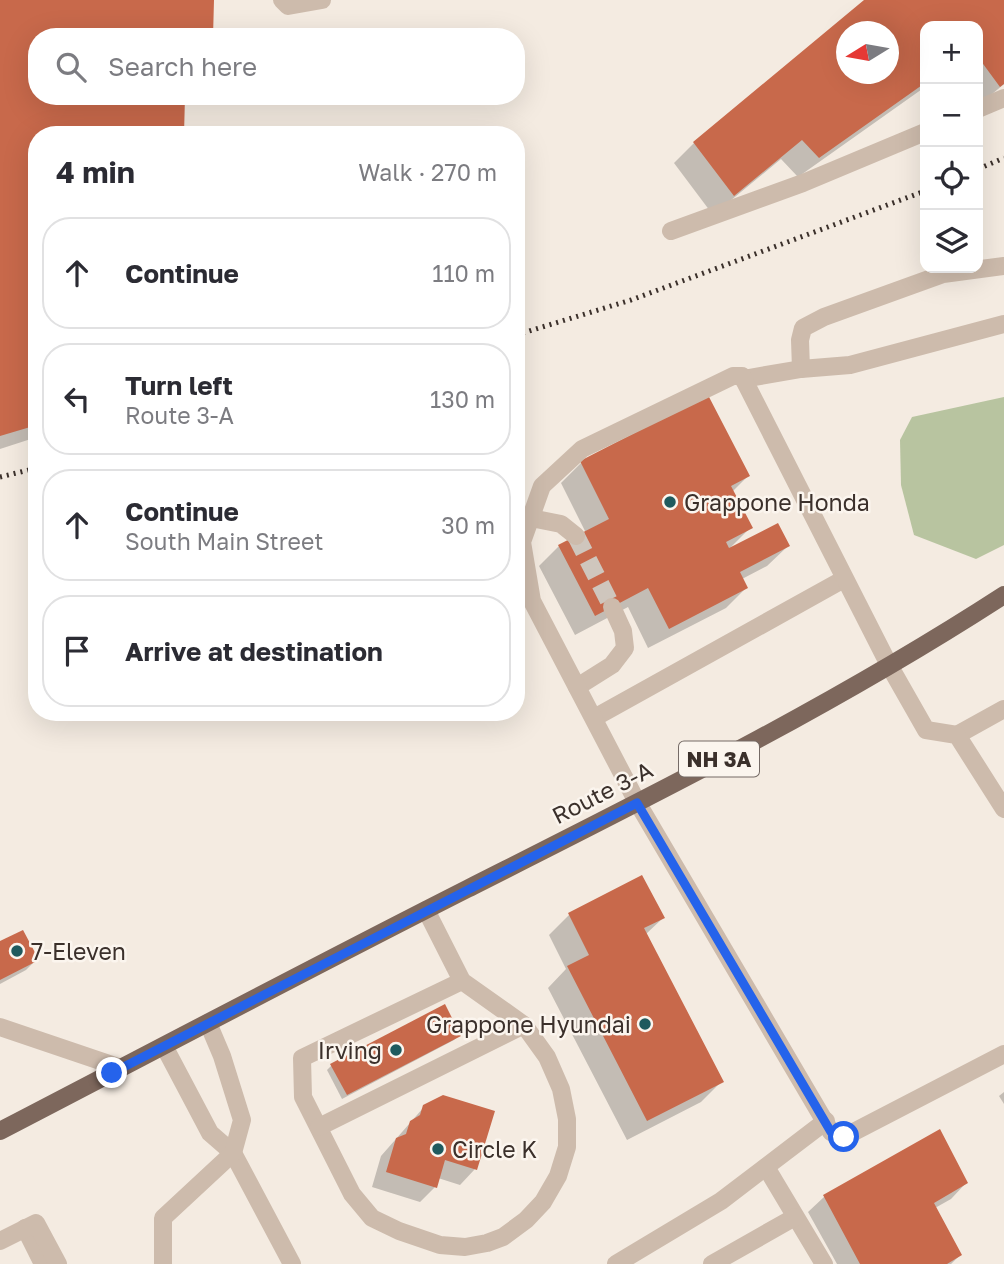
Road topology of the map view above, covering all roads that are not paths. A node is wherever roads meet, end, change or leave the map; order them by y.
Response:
1 (282, 0) edge
2 (322, 0) edge
3 (1004, 98) edge
4 (983, 107) edge
5 (920, 134) edge
6 (671, 231) dead end
7 (1004, 266) edge
8 (1004, 324) edge
9 (800, 369) junction
10 (743, 379) junction
11 (531, 517) junction
12 (525, 534) edge
13 (576, 536) tunnel mouth
14 (525, 560) edge
15 (844, 579) junction
16 (1004, 596) edge
17 (612, 607) tunnel mouth
18 (889, 665) junction
19 (577, 687) junction
20 (1004, 709) edge
21 (594, 718) junction
22 (957, 735) junction
23 (637, 803) junction
24 (1004, 809) edge
25 (426, 910) junction
26 (462, 981) junction
27 (211, 1021) junction
28 (524, 1025) junction
29 (0, 1027) edge
30 (164, 1046) junction
31 (1004, 1054) edge
32 (121, 1068) junction
33 (826, 1121) junction
34 (319, 1127) junction
35 (0, 1131) edge
36 (233, 1153) junction
37 (766, 1167) junction
38 (795, 1217) junction
39 (31, 1226) junction
40 (0, 1241) edge
41 (43, 1264) edge
42 (58, 1264) edge
43 (163, 1264) edge
44 (292, 1264) edge
45 (616, 1264) edge
46 (712, 1264) edge
47 (824, 1264) edge

1 - 2 lane
3 - 4 lane
5 - 6 lane
7 - 9 lane
8 - 9 lane
9 - 10 lane
10 - 11 lane
10 - 15 lane
11 - 12 lane
11 - 13 lane
14 - 19 lane
15 - 18 lane
15 - 21 lane
16 - 18 main road, Route 3-A / NH 3A
17 - 19 lane
18 - 22 lane
18 - 23 main road, Route 3-A / NH 3A
19 - 21 lane
20 - 22 lane
21 - 23 lane
22 - 24 lane
23 - 25 main road, Route 3-A / NH 3A
23 - 33 lane
25 - 26 lane
25 - 27 main road, Route 3-A / NH 3A
26 - 28 lane
26 - 34 lane
27 - 30 main road, NH 3A
27 - 36 lane
28 - 34 lane
28 - 34 lane
29 - 32 lane
30 - 32 main road, NH 3A
30 - 36 lane
31 - 33 lane
32 - 35 main road, NH 3A
33 - 37 lane
36 - 43 lane
36 - 44 lane
37 - 38 lane
37 - 45 lane
38 - 46 lane
38 - 47 lane
39 - 40 lane
39 - 41 lane
39 - 42 lane

